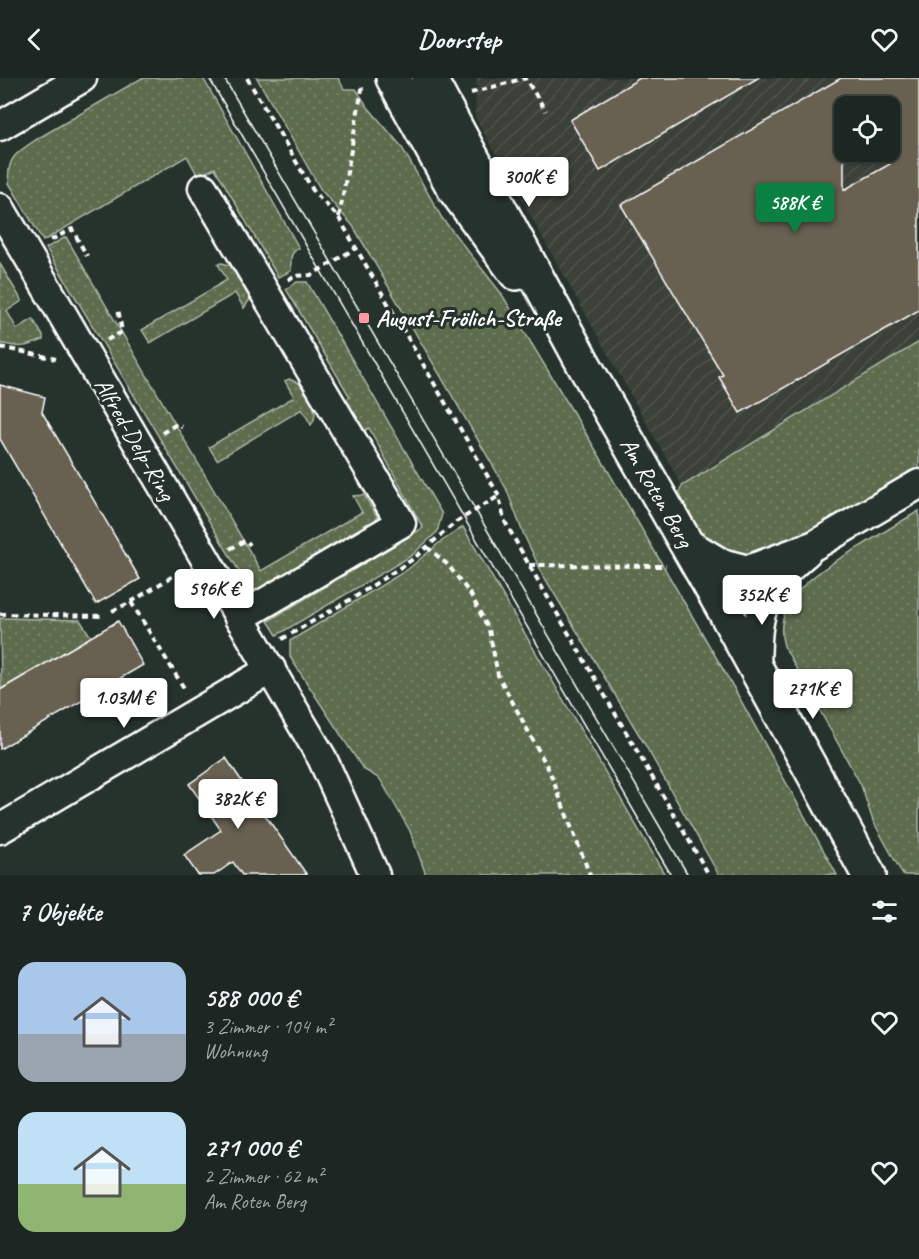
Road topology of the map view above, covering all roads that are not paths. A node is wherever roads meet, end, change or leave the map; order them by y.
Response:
1 (82, 78) edge
2 (393, 78) edge
3 (429, 78) edge
4 (0, 126) edge
5 (203, 188) dead end
6 (0, 208) edge
7 (583, 363) junction
8 (919, 484) edge
9 (815, 545) junction
10 (679, 554) junction
11 (239, 618) junction
12 (265, 660) junction
13 (756, 668) junction
14 (0, 829) edge
15 (375, 875) edge
16 (869, 875) edge

1 - 4 street
2 - 7 main road, Am Roten Berg
3 - 7 main road, Am Roten Berg
5 - 11 street
6 - 11 street, Alfred-Delp-Ring
7 - 10 main road, Am Roten Berg
8 - 9 street
9 - 10 street
9 - 13 street
10 - 13 main road, Am Roten Berg
11 - 12 street, Alfred-Delp-Ring
12 - 14 street
12 - 15 street, Alfred-Delp-Ring
13 - 16 main road, Am Roten Berg

